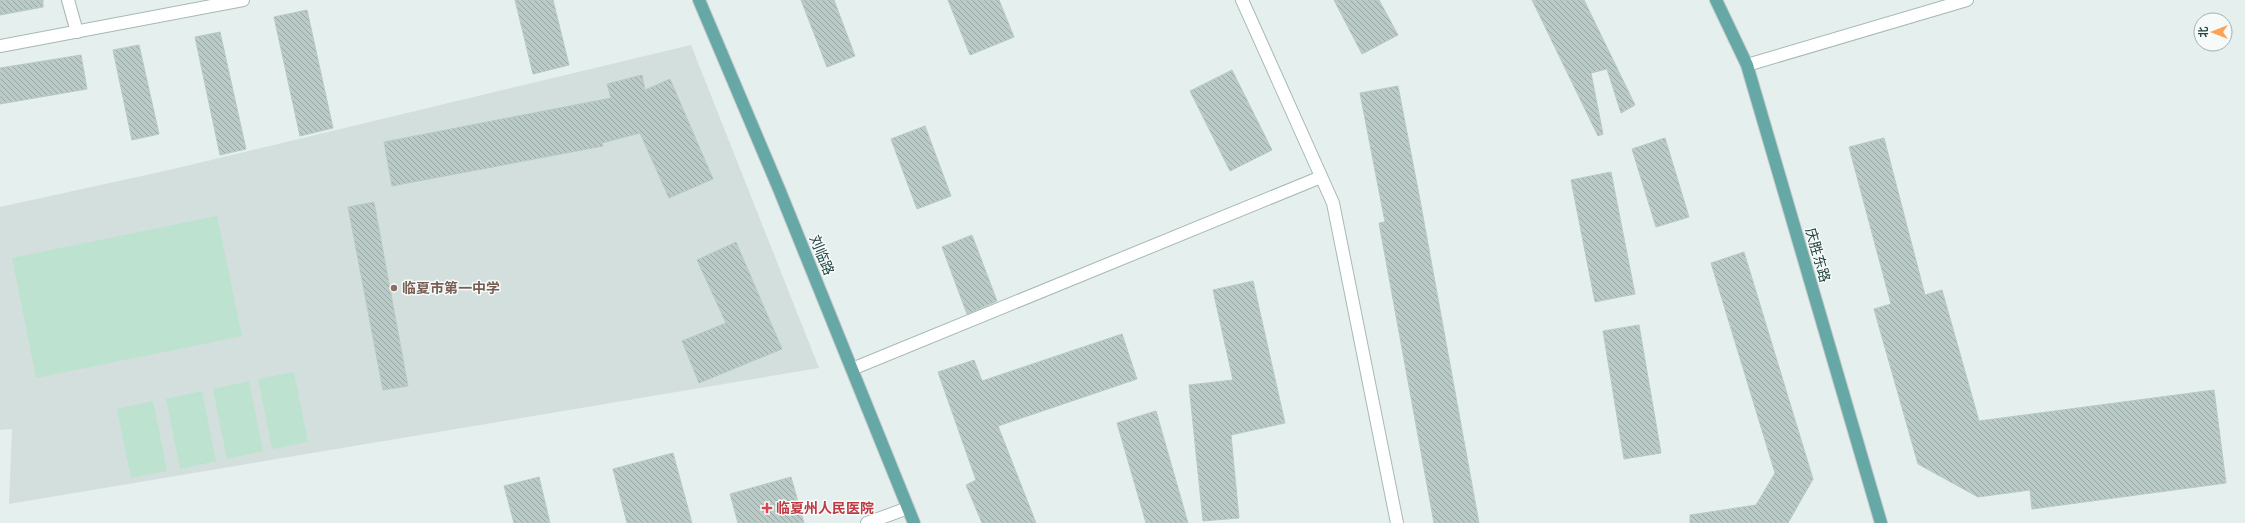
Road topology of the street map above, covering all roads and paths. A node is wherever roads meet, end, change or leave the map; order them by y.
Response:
1 (68, 0) edge
2 (243, 0) edge
3 (699, 0) edge
4 (1242, 0) edge
5 (1716, 0) edge
6 (1967, 0) edge
7 (77, 32) junction
8 (0, 46) edge
9 (1747, 65) junction
10 (1321, 177) junction
11 (852, 369) junction
12 (908, 508) junction
13 (867, 523) edge
14 (914, 523) edge
15 (1397, 523) edge
16 (1881, 523) edge

1 - 7 street
2 - 7 street
3 - 11 main road, 刘临路
4 - 10 street
5 - 9 main road, 庆胜东路
6 - 9 street
7 - 8 street
9 - 16 main road, 庆胜东路
10 - 11 street
10 - 15 street
11 - 12 main road, 刘临路
12 - 13 street
12 - 14 main road, 刘临路

